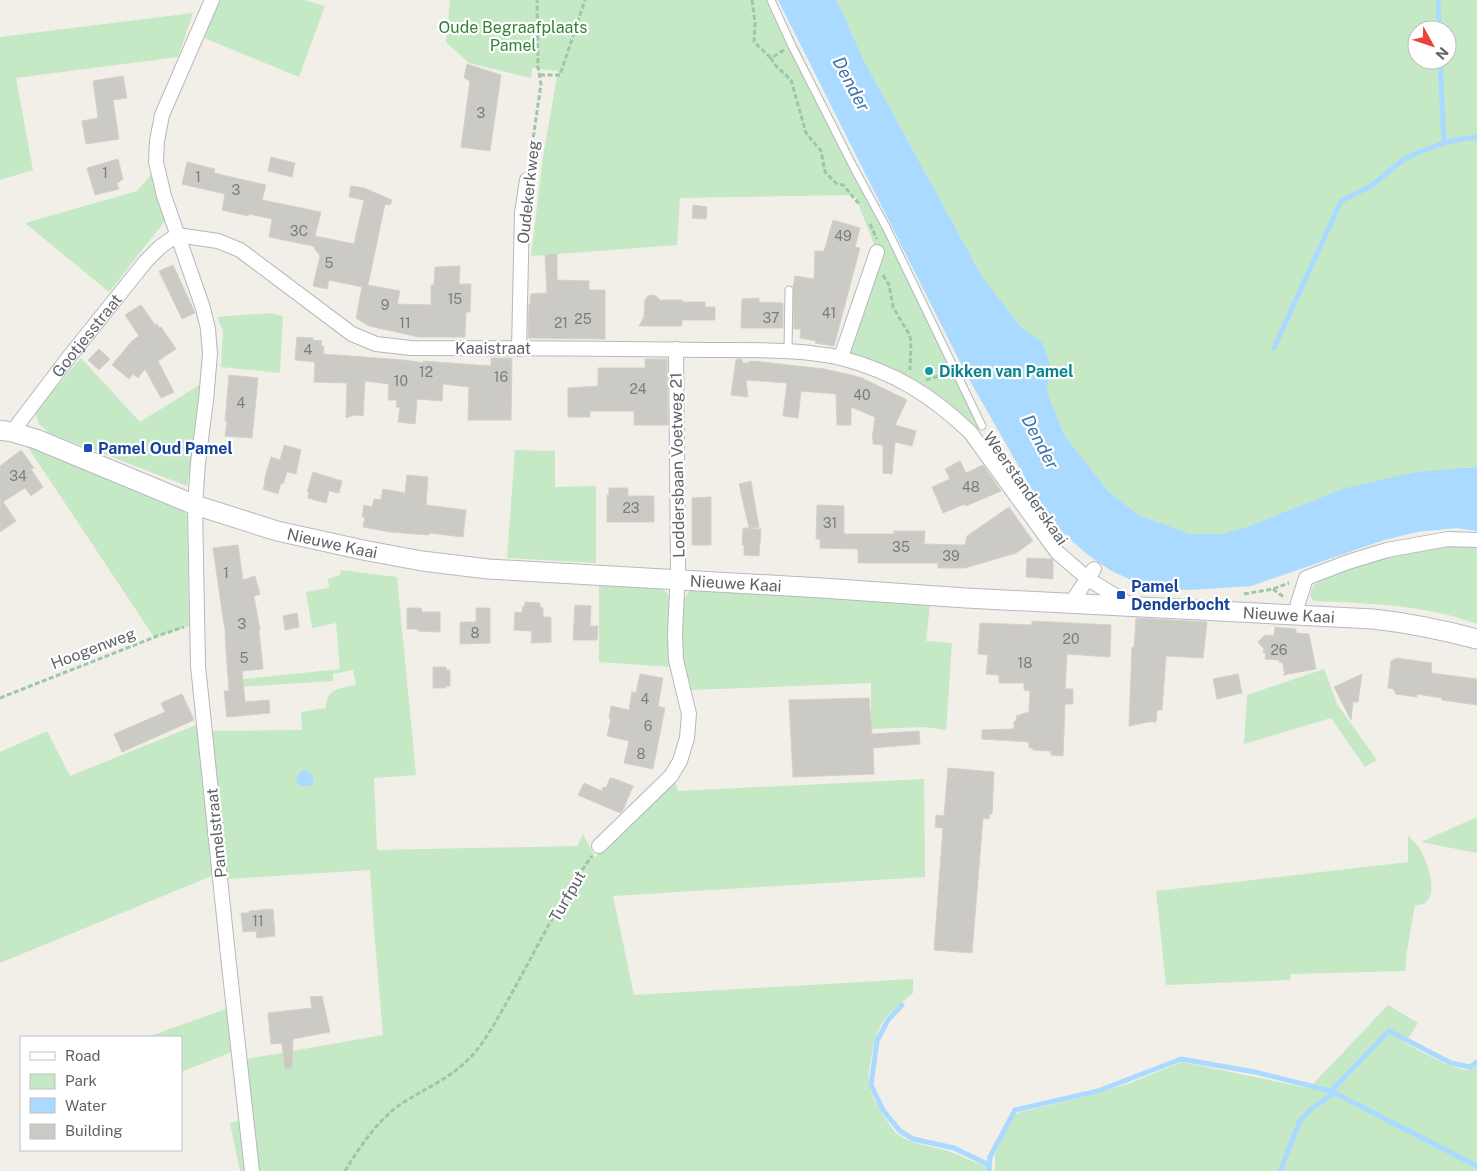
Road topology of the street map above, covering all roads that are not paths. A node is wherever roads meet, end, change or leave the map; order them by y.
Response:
1 (212, 0) edge
2 (771, 0) edge
3 (527, 180) road end
4 (176, 235) junction
5 (877, 252) dead end
6 (789, 290) dead end
7 (519, 349) junction
8 (676, 349) junction
9 (788, 351) junction
10 (841, 357) junction
11 (982, 426) dead end
12 (6, 431) edge
13 (195, 500) junction
14 (1477, 540) edge
15 (1091, 574) junction
16 (677, 580) junction
17 (1071, 603) junction
18 (1133, 607) junction
19 (1296, 614) junction
20 (1477, 640) edge
21 (599, 846) road end
22 (252, 1171) edge

1 - 4 street, Pamelstraat
2 - 11 lane, Weerstanderskaai
3 - 7 street, Oudekerkweg
4 - 7 street, Kaaistraat
4 - 12 street, Gootjesstraat
4 - 13 street, Pamelstraat
5 - 10 street
6 - 9 lane
7 - 8 street, Kaaistraat
8 - 9 street, Kaaistraat
8 - 16 street, Loddersbaan Voetweg 21
9 - 10 street, Kaaistraat
10 - 15 street, Kaaistraat
12 - 13 main road, Nieuwe Kaai
13 - 16 main road, Nieuwe Kaai
13 - 22 street, Pamelstraat
14 - 19 street
15 - 17 street
15 - 18 street, Kaaistraat
16 - 17 main road, Nieuwe Kaai
16 - 21 street
17 - 18 main road, Nieuwe Kaai
18 - 19 main road, Nieuwe Kaai
19 - 20 main road, Nieuwe Kaai

